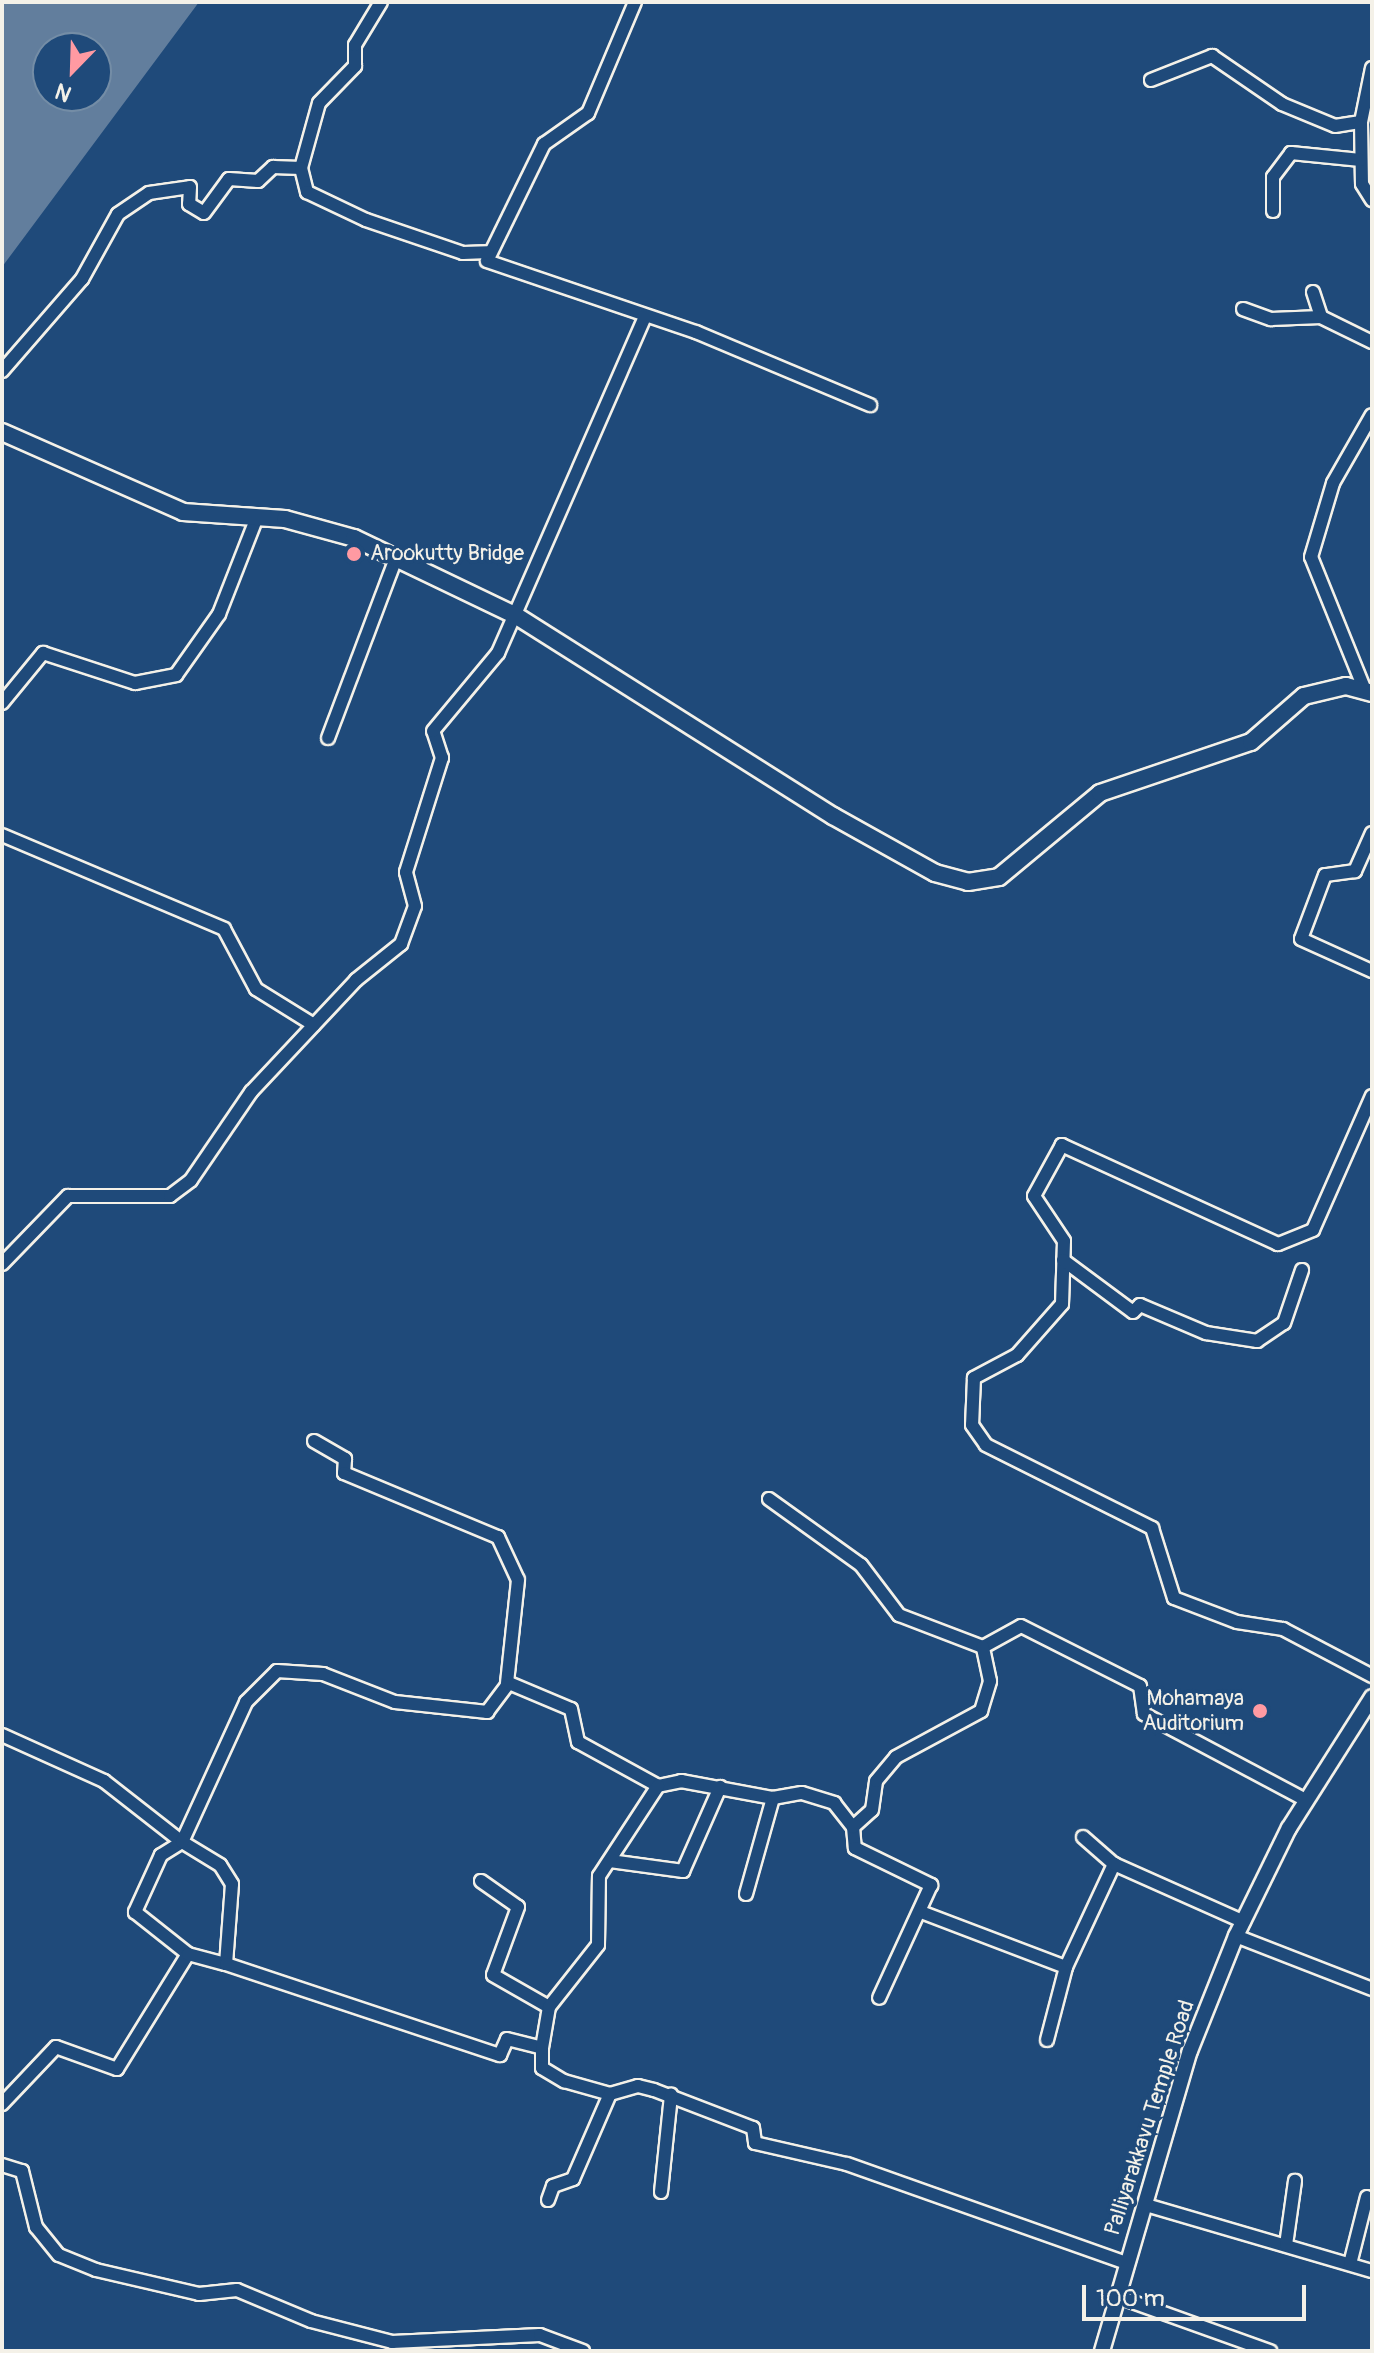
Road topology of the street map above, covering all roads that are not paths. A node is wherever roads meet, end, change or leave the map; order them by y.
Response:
1 (381, 2) edge
2 (635, 2) edge
3 (1372, 68) edge
4 (1151, 80) dead end
5 (1361, 122) junction
6 (1361, 160) junction
7 (301, 168) junction
8 (1372, 200) edge
9 (1273, 211) dead end
10 (488, 252) junction
11 (1313, 292) dead end
12 (1243, 309) dead end
13 (645, 316) junction
14 (1321, 317) junction
15 (1372, 342) edge
16 (2, 371) edge
17 (870, 405) dead end
18 (1372, 415) edge
19 (2, 432) edge
20 (257, 517) junction
21 (396, 558) junction
22 (515, 615) junction
23 (1368, 691) edge
24 (2, 703) edge
25 (328, 738) dead end
26 (1372, 833) edge
27 (2, 835) edge
28 (1372, 971) edge
29 (314, 1025) junction
30 (1372, 1096) edge
31 (1063, 1260) junction
32 (2, 1264) edge
33 (1302, 1270) dead end
34 (314, 1441) dead end
35 (769, 1499) dead end
36 (983, 1647) junction
37 (1372, 1676) edge
38 (507, 1683) junction
39 (1372, 1697) edge
40 (2, 1735) edge
41 (658, 1786) junction
42 (720, 1787) junction
43 (773, 1798) junction
44 (1306, 1800) junction
45 (853, 1827) junction
46 (1083, 1837) dead end
47 (182, 1842) junction
48 (610, 1861) junction
49 (1114, 1864) junction
50 (481, 1881) dead end
51 (746, 1894) dead end
52 (921, 1912) junction
53 (1244, 1922) junction
54 (1236, 1936) junction
55 (188, 1954) junction
56 (226, 1964) junction
57 (1066, 1967) junction
58 (1372, 1989) edge
59 (879, 1998) dead end
60 (549, 2007) junction
61 (1047, 2040) dead end
62 (542, 2048) junction
63 (610, 2094) junction
64 (671, 2095) junction
65 (2, 2104) edge
66 (2, 2165) edge
67 (1295, 2181) dead end
68 (661, 2192) dead end
69 (1367, 2197) dead end
70 (548, 2200) dead end
71 (1146, 2205) junction
72 (1286, 2245) junction
73 (1126, 2263) junction
74 (1350, 2264) junction
75 (1372, 2271) edge
76 (1116, 2296) junction
77 (583, 2351) edge
78 (1102, 2351) edge
79 (1270, 2351) edge

1 - 7 street
2 - 10 street
3 - 5 street
4 - 5 street
5 - 6 street
6 - 8 street
6 - 9 street
7 - 10 street
7 - 16 street
10 - 13 street
11 - 14 street
12 - 14 street
13 - 17 street
13 - 22 street
14 - 15 street
18 - 23 street
19 - 20 main road
20 - 21 main road
20 - 24 street
21 - 22 main road
21 - 25 street
22 - 23 main road
22 - 29 street
26 - 28 street
27 - 29 street
29 - 32 street
30 - 31 street
31 - 33 street
31 - 37 street
34 - 38 street
35 - 36 street
36 - 44 street
36 - 45 street
38 - 41 street
38 - 47 street
39 - 44 street, Palliyarakkavu Temple Road
40 - 47 street
41 - 42 street
41 - 48 street
42 - 43 street
42 - 48 street
43 - 45 street
43 - 51 street
44 - 53 street, Palliyarakkavu Temple Road
45 - 52 street
46 - 49 street
47 - 55 street
47 - 56 street
48 - 60 street
49 - 53 street
49 - 57 street
50 - 60 street
52 - 57 street
52 - 59 street
53 - 54 street, Palliyarakkavu Temple Road
54 - 58 street
54 - 71 street, Palliyarakkavu Temple Road
55 - 56 street
55 - 65 street
56 - 62 street
57 - 61 street
60 - 62 street
62 - 63 street
63 - 64 street
63 - 70 street
64 - 68 street
64 - 73 street
66 - 77 street
67 - 72 street
69 - 74 street
71 - 72 street
71 - 73 street, Palliyarakkavu Temple Road
72 - 74 street
73 - 76 street, Palliyarakkavu Temple Road
74 - 75 street
76 - 78 street, Palliyarakkavu Temple Road
76 - 79 street

